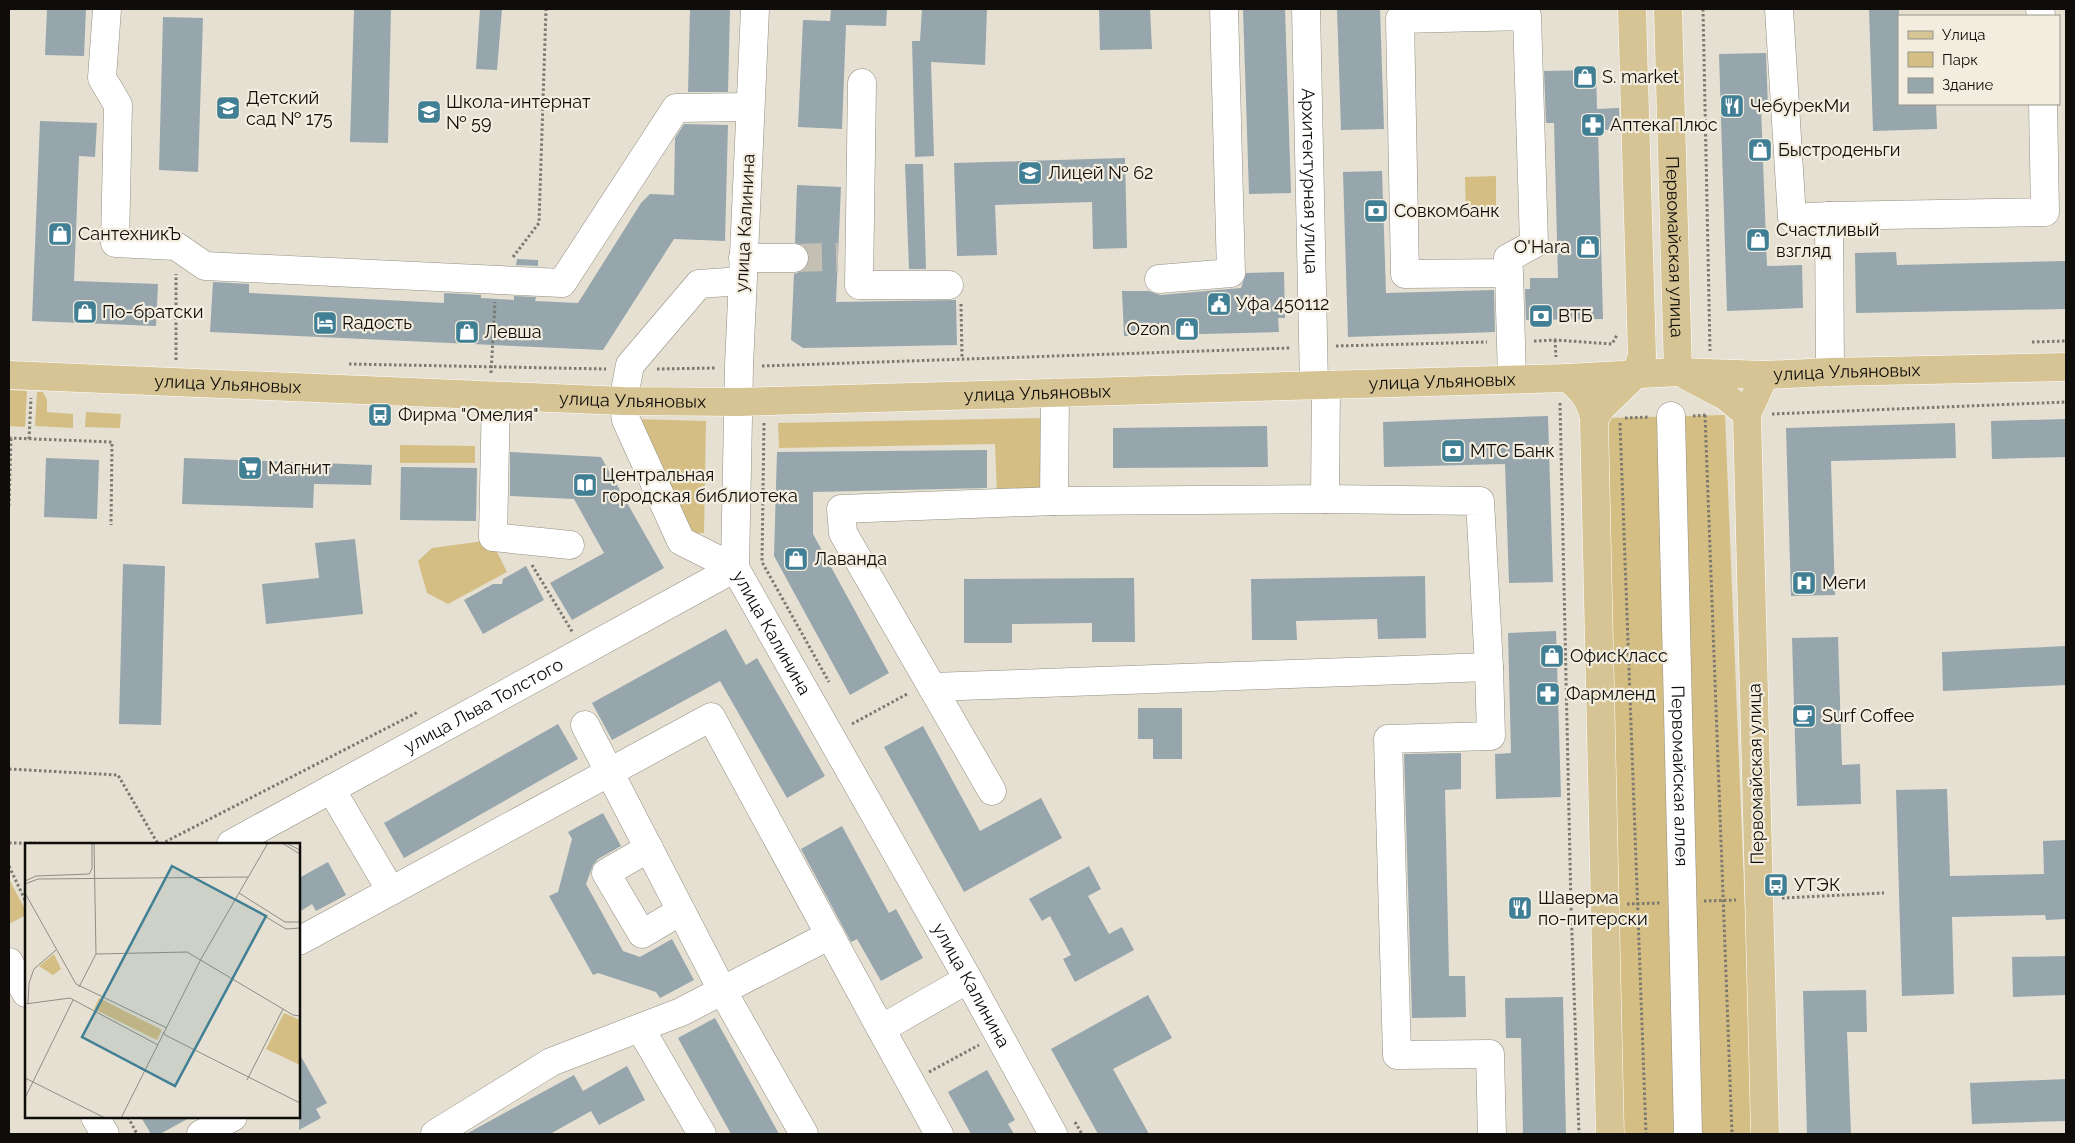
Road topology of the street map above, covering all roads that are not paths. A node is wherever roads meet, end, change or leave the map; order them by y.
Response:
1 (108, 9) edge
2 (755, 9) edge
3 (1224, 9) edge
4 (1306, 9) edge
5 (1632, 9) edge
6 (1668, 9) edge
7 (1779, 9) edge
8 (1516, 13) edge
9 (862, 83) dead end
10 (2043, 105) edge
11 (750, 107) junction
12 (1829, 216) junction
13 (794, 258) tunnel mouth
14 (743, 270) junction
15 (1509, 273) junction
16 (1159, 279) dead end
17 (949, 285) road end
18 (2066, 367) edge
19 (1678, 372) junction
20 (1830, 372) junction
21 (9, 375) edge
22 (1635, 375) junction
23 (1765, 375) junction
24 (1567, 378) junction
25 (1512, 379) junction
26 (1320, 385) junction
27 (1054, 393) junction
28 (493, 396) junction
29 (623, 401) junction
30 (750, 402) junction
31 (1756, 414) junction
32 (1672, 416) dead end
33 (1594, 419) junction
34 (1326, 499) junction
35 (1054, 502) junction
36 (570, 544) dead end
37 (735, 568) junction
38 (1490, 667) junction
39 (932, 687) junction
40 (585, 725) dead end
41 (610, 772) junction
42 (331, 788) junction
43 (992, 791) dead end
44 (233, 843) edge
45 (649, 848) junction
46 (391, 891) junction
47 (681, 911) junction
48 (830, 935) junction
49 (300, 940) edge
50 (13, 962) edge
51 (968, 979) junction
52 (722, 990) junction
53 (25, 991) edge
54 (640, 1028) junction
55 (881, 1029) junction
56 (97, 1118) edge
57 (1063, 1126) edge
58 (105, 1134) edge
59 (435, 1134) edge
60 (702, 1134) edge
61 (804, 1134) edge
62 (939, 1134) edge
63 (1492, 1134) edge
64 (1610, 1134) edge
65 (1688, 1134) edge
66 (1765, 1134) edge

1 - 11 street
2 - 11 street, улица Калинина
3 - 16 street
4 - 26 street, Архитектурная улица
5 - 22 main road, Первомайская улица
6 - 19 main road, Первомайская улица
7 - 12 street
8 - 15 street
8 - 15 street
9 - 17 street
10 - 12 street
11 - 14 street, улица Калинина
12 - 20 street
13 - 14 street
14 - 29 street
14 - 30 street, улица Калинина
15 - 25 street
18 - 20 main road, улица Ульяновых
19 - 22 main road, улица Ульяновых
19 - 23 main road, улица Ульяновых
19 - 31 main road
20 - 23 main road, улица Ульяновых
21 - 28 main road, улица Ульяновых
22 - 24 main road, улица Ульяновых
22 - 33 main road, Первомайская улица
23 - 31 main road, Первомайская улица
24 - 25 main road, улица Ульяновых
24 - 33 main road
25 - 26 main road, улица Ульяновых
26 - 27 main road, улица Ульяновых
26 - 34 street, Архитектурная улица
27 - 30 main road, улица Ульяновых
27 - 35 street
28 - 29 main road, улица Ульяновых
28 - 36 street
29 - 30 main road, улица Ульяновых
29 - 37 street
30 - 37 street, улица Калинина
31 - 66 main road, Первомайская улица
32 - 65 street, Первомайская аллея
33 - 64 main road
34 - 35 street
34 - 38 street
35 - 39 street
37 - 42 street, улица Льва Толстого
37 - 51 street, улица Калинина
38 - 39 street
38 - 63 street
39 - 43 street
40 - 41 street
41 - 45 street
41 - 46 street
41 - 48 street
42 - 44 street, улица Льва Толстого
42 - 46 street
45 - 47 street
45 - 47 street
46 - 49 street
47 - 52 street
48 - 52 street
48 - 55 street
50 - 53 street
51 - 55 street
51 - 57 street, улица Калинина
52 - 54 street
52 - 61 street
54 - 59 street
54 - 60 street
55 - 62 street
56 - 58 street

